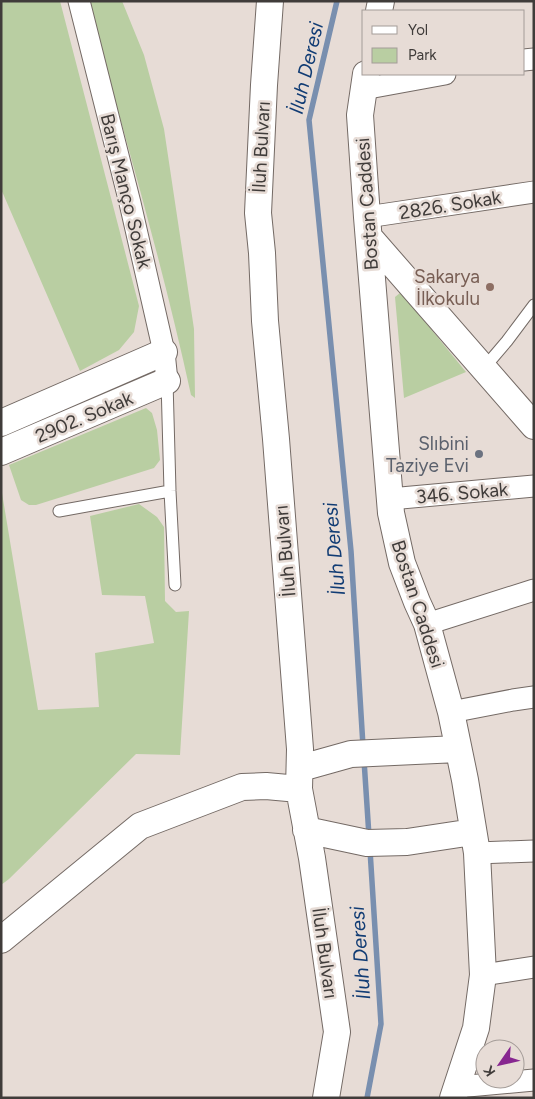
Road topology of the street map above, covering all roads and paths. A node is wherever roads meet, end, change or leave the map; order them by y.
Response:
1 (79, 1) edge
2 (270, 1) edge
3 (434, 75) edge
4 (365, 81) edge
5 (534, 192) edge
6 (368, 227) junction
7 (534, 305) edge
8 (164, 352) junction
9 (484, 368) junction
10 (167, 381) junction
11 (1, 423) edge
12 (534, 426) edge
13 (1, 452) edge
14 (534, 486) edge
15 (170, 490) junction
16 (390, 499) junction
17 (59, 510) dead end
18 (175, 585) dead end
19 (534, 590) edge
20 (427, 624) junction
21 (534, 697) edge
22 (452, 712) junction
23 (458, 749) junction
24 (300, 778) junction
25 (306, 830) junction
26 (475, 843) junction
27 (534, 851) edge
28 (1, 940) edge
29 (534, 967) edge
30 (484, 975) junction
31 (534, 1080) edge
32 (455, 1092) edge
33 (326, 1098) edge

1 - 8 street, Barış Manço Sokak
2 - 24 street, İluh Bulvarı
3 - 4 street
4 - 6 street, Bostan Caddesi
5 - 6 street, 2826. Sokak
6 - 9 street
6 - 16 street, Bostan Caddesi
7 - 9 lane
8 - 10 street, Barış Manço Sokak
8 - 11 street, 2902. Sokak
9 - 12 street
10 - 13 street, 2902. Sokak
10 - 15 lane
14 - 16 street, 346. Sokak
15 - 17 lane
15 - 18 lane
16 - 20 street, Bostan Caddesi
19 - 20 street
20 - 22 street, Bostan Caddesi
21 - 22 street
22 - 23 street, Bostan Caddesi
23 - 24 street
23 - 26 street, Bostan Caddesi
24 - 25 street, İluh Bulvarı
24 - 28 street
25 - 26 street
25 - 33 street, İluh Bulvarı
26 - 27 street
26 - 30 street, Bostan Caddesi
29 - 30 street
30 - 32 street, Bostan Caddesi
31 - 32 street

